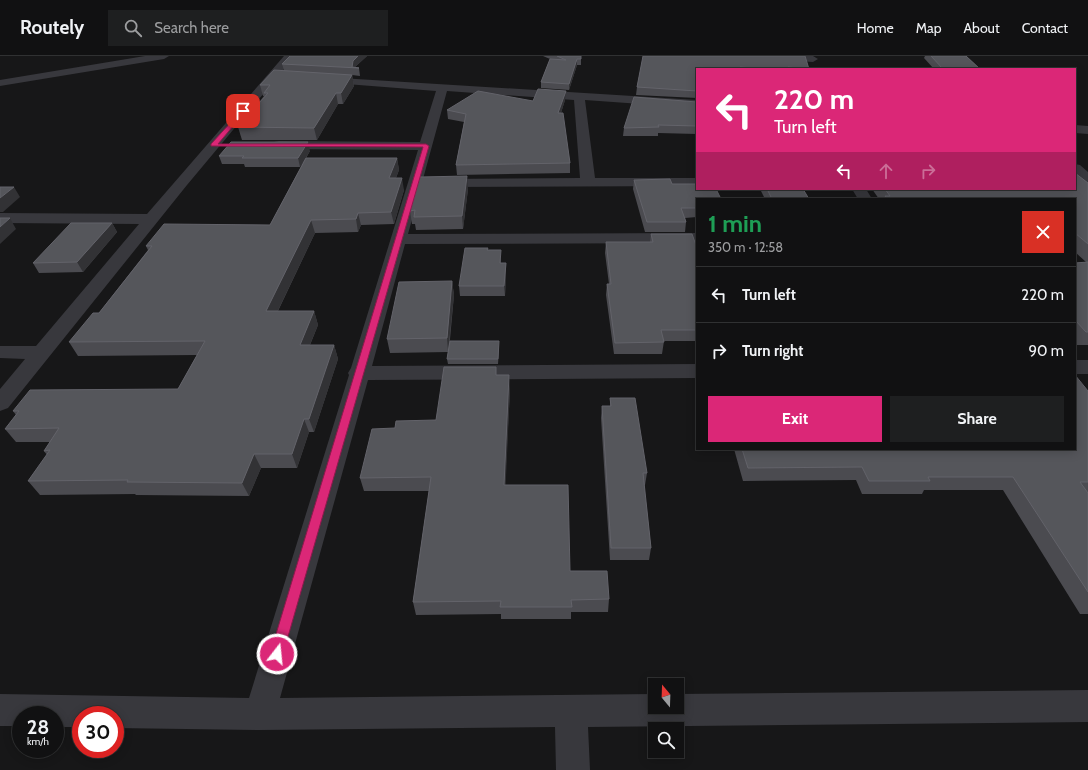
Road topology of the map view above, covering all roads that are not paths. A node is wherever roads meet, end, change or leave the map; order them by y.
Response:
1 (118, 56) edge
2 (164, 56) edge
3 (290, 56) edge
4 (765, 56) edge
5 (814, 61) edge
6 (0, 74) edge
7 (312, 79) edge
8 (0, 83) edge
9 (443, 87) junction
10 (579, 96) junction
11 (696, 104) edge
12 (1076, 129) edge
13 (1088, 130) edge
14 (268, 145) edge
15 (426, 146) junction
16 (1076, 169) edge
17 (1088, 178) edge
18 (696, 182) edge
19 (415, 183) junction
20 (588, 184) junction
21 (0, 218) edge
22 (151, 219) junction
23 (696, 238) edge
24 (398, 239) junction
25 (0, 352) edge
26 (41, 353) junction
27 (696, 371) edge
28 (358, 373) junction
29 (0, 403) edge
30 (1088, 706) edge
31 (0, 710) edge
32 (571, 711) junction
33 (260, 714) junction
34 (573, 770) edge

1 - 6 street
2 - 8 street
3 - 22 street
4 - 5 street
7 - 9 street
9 - 10 street
9 - 15 street
10 - 11 street
10 - 20 street
12 - 13 street
14 - 15 street
15 - 19 street
16 - 17 street
18 - 20 street
19 - 20 street
19 - 24 street
21 - 22 street
22 - 26 street
23 - 24 street
24 - 28 street
25 - 26 street
26 - 29 street
27 - 28 street
28 - 33 street
30 - 32 street
31 - 33 street
32 - 33 street
32 - 34 street

